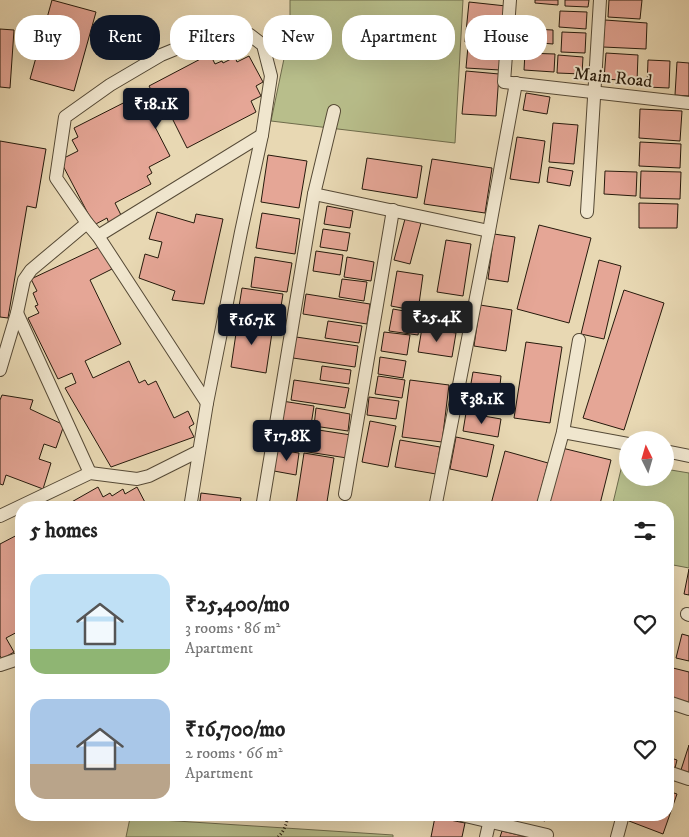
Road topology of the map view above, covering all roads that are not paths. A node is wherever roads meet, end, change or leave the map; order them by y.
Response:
1 (510, 0) edge
2 (600, 0) edge
3 (510, 83) junction
4 (595, 92) junction
5 (689, 103) edge
6 (334, 111) dead end
7 (262, 135) junction
8 (314, 194) junction
9 (393, 210) junction
10 (587, 212) dead end
11 (87, 223) junction
12 (489, 230) junction
13 (98, 236) junction
14 (17, 313) junction
15 (580, 340) dead end
16 (0, 370) edge
17 (207, 403) junction
18 (563, 432) junction
19 (619, 442) edge
20 (199, 451) junction
21 (674, 454) edge
22 (689, 456) edge
23 (90, 473) junction
24 (345, 494) dead end
25 (31, 501) edge
26 (191, 501) edge
27 (263, 501) edge
28 (436, 501) edge
29 (544, 501) edge
30 (15, 509) edge
31 (0, 516) edge
32 (15, 660) edge
33 (0, 666) edge
34 (674, 704) edge
35 (689, 709) edge
36 (674, 774) edge
37 (689, 778) edge
38 (489, 821) edge
39 (500, 821) edge
40 (621, 821) edge
41 (547, 836) dead end
42 (486, 837) edge
43 (617, 837) edge

1 - 3 street
2 - 4 street
3 - 4 street, Main Road
3 - 12 street
4 - 5 street, Main Road
4 - 10 street
6 - 8 street
7 - 11 street
7 - 13 street
7 - 17 street
8 - 9 street
8 - 27 street
9 - 12 street
9 - 24 street
11 - 13 street
11 - 14 street
12 - 28 street
13 - 17 street
14 - 16 street
14 - 23 street
15 - 18 street
17 - 20 street
18 - 19 street
18 - 29 street
20 - 23 street
20 - 26 street
21 - 22 street
23 - 25 street
30 - 31 street
32 - 33 street
34 - 35 street
36 - 37 street
38 - 42 street
39 - 41 street
40 - 43 street

